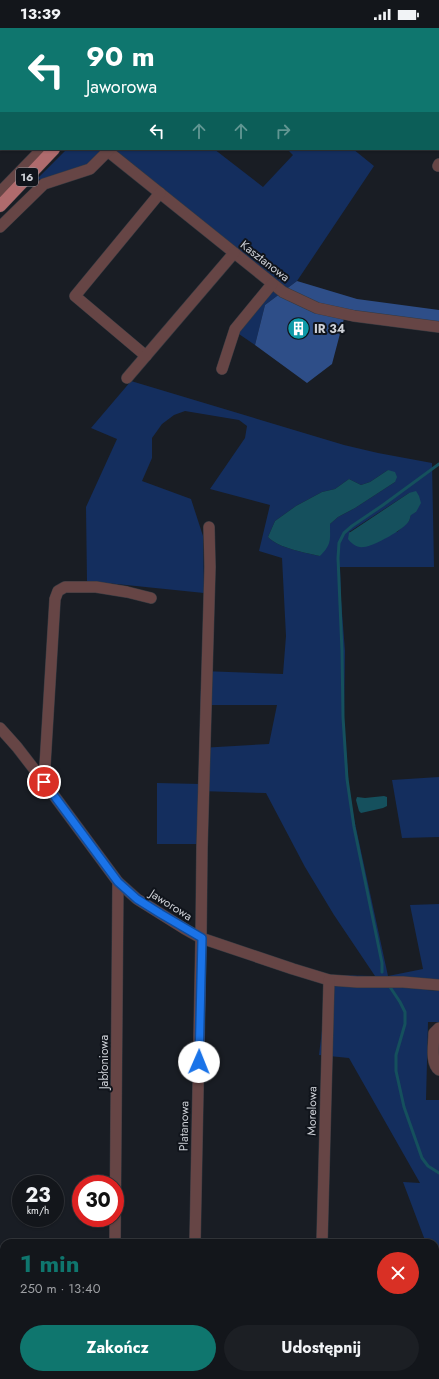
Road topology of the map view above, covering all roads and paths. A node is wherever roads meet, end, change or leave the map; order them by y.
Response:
1 (41, 150) edge
2 (53, 150) edge
3 (107, 150) edge
4 (0, 192) edge
5 (160, 194) junction
6 (0, 206) edge
7 (0, 227) edge
8 (234, 253) junction
9 (272, 284) junction
10 (439, 327) edge
11 (146, 356) junction
12 (222, 369) dead end
13 (127, 378) dead end
14 (209, 528) dead end
15 (151, 598) dead end
16 (0, 728) edge
17 (44, 782) junction
18 (118, 882) junction
19 (202, 938) junction
20 (329, 980) junction
21 (439, 985) edge
22 (439, 1028) edge
23 (439, 1070) edge
24 (115, 1239) edge
25 (195, 1239) edge
26 (322, 1239) edge

1 - 4 street
2 - 6 main road, 16
3 - 5 street, Kasztanowa
3 - 7 street
5 - 8 street, Kasztanowa
5 - 11 street
8 - 9 street, Kasztanowa
8 - 11 street
9 - 10 street, Kasztanowa
9 - 12 street
11 - 13 street
14 - 19 street, Platanowa
15 - 17 street
16 - 17 street, Jaworowa
17 - 18 street, Jaworowa
18 - 19 street, Jaworowa
18 - 24 street, Jabłoniowa
19 - 20 street, Jaworowa
19 - 25 street, Platanowa
20 - 21 street, Jaworowa
20 - 26 street, Morelowa
22 - 23 street

